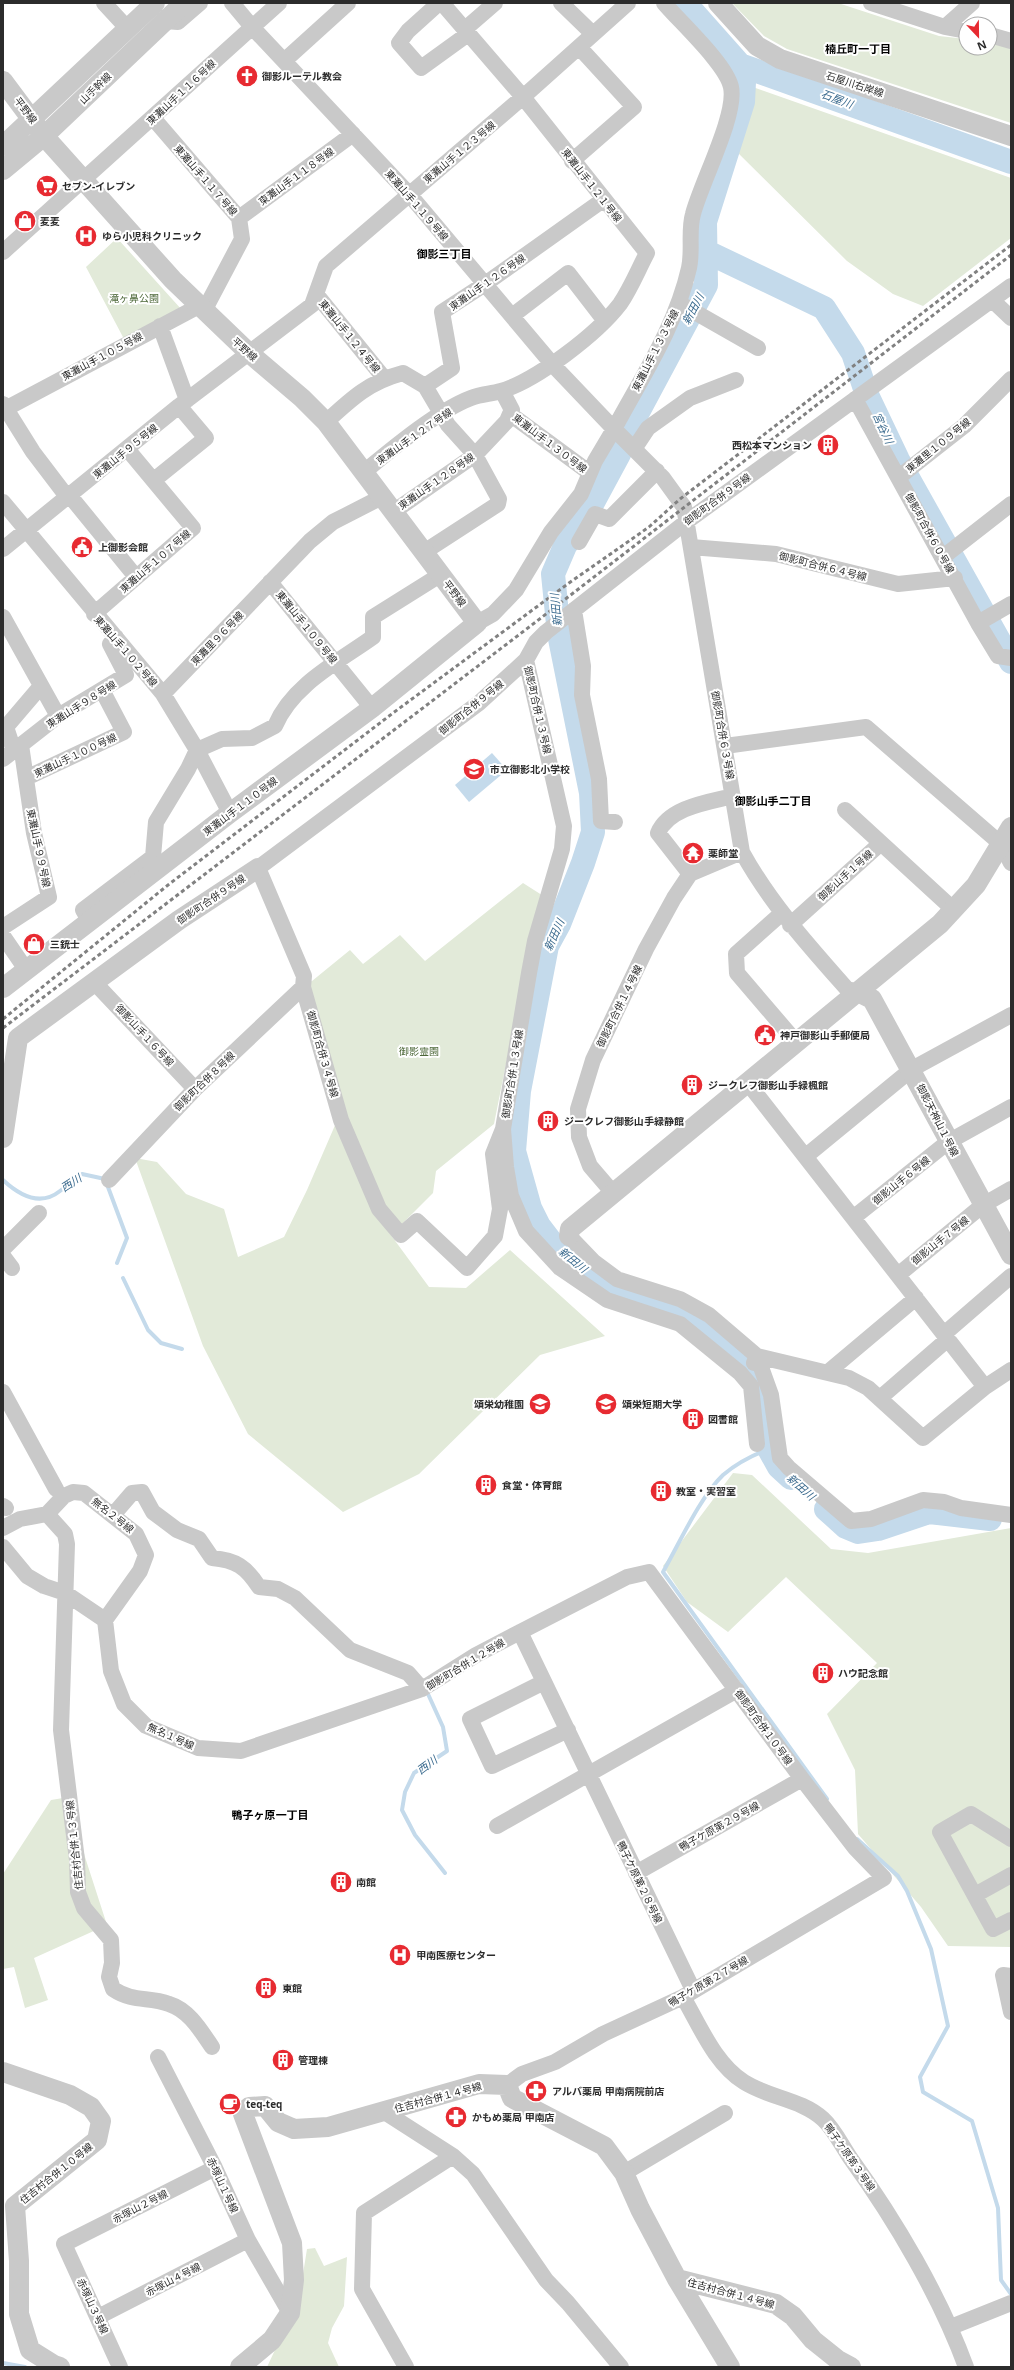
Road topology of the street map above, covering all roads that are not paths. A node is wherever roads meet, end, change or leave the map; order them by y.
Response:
1 (104, 3) edge
2 (184, 3) edge
3 (200, 3) edge
4 (232, 3) edge
5 (279, 3) edge
6 (348, 3) edge
7 (441, 3) edge
8 (495, 3) edge
9 (561, 3) edge
10 (628, 3) edge
11 (664, 3) edge
12 (718, 3) edge
13 (871, 3) edge
14 (972, 3) edge
15 (154, 4) edge
16 (165, 21) junction
17 (252, 27) junction
18 (945, 27) junction
19 (128, 29) junction
20 (958, 29) edge
21 (466, 31) junction
22 (593, 34) junction
23 (998, 37) edge
24 (1011, 41) edge
25 (579, 47) junction
26 (284, 61) junction
27 (3, 81) edge
28 (523, 97) junction
29 (153, 118) junction
30 (33, 120) junction
31 (353, 134) junction
32 (44, 136) junction
33 (1011, 136) edge
34 (3, 146) edge
35 (572, 161) junction
36 (3, 170) edge
37 (83, 180) junction
38 (410, 194) junction
39 (602, 200) junction
40 (239, 218) junction
41 (3, 252) edge
42 (485, 284) junction
43 (1011, 286) edge
44 (316, 294) junction
45 (992, 300) junction
46 (201, 308) junction
47 (687, 308) junction
48 (512, 316) junction
49 (1011, 318) edge
50 (605, 321) junction
51 (160, 326) junction
52 (758, 348) dead end
53 (248, 352) junction
54 (553, 365) junction
55 (384, 378) junction
56 (1011, 379) edge
57 (736, 380) dead end
58 (425, 386) junction
59 (502, 391) junction
60 (859, 396) junction
61 (183, 403) junction
62 (443, 413) junction
63 (6, 414) edge
64 (510, 414) junction
65 (326, 422) junction
66 (624, 439) junction
67 (128, 450) junction
68 (475, 455) junction
69 (657, 471) junction
70 (364, 472) junction
71 (590, 473) junction
72 (899, 477) junction
73 (154, 480) junction
74 (69, 497) junction
75 (3, 502) edge
76 (1011, 504) edge
77 (387, 505) junction
78 (685, 515) junction
79 (26, 530) junction
80 (579, 542) dead end
81 (691, 547) junction
82 (3, 549) edge
83 (424, 552) junction
84 (943, 557) junction
85 (440, 575) junction
86 (136, 577) junction
87 (955, 578) junction
88 (270, 582) junction
89 (1011, 604) edge
90 (570, 613) junction
91 (94, 614) junction
92 (3, 617) edge
93 (477, 623) junction
94 (978, 623) junction
95 (116, 637) junction
96 (1004, 657) edge
97 (526, 660) junction
98 (336, 663) junction
99 (41, 686) junction
100 (102, 690) junction
101 (163, 694) junction
102 (372, 708) junction
103 (58, 716) junction
104 (725, 746) junction
105 (197, 750) junction
106 (13, 752) edge
107 (26, 778) junction
108 (733, 796) junction
109 (845, 810) dead end
110 (230, 813) junction
111 (615, 822) dead end
112 (1011, 827) edge
113 (881, 843) junction
114 (1001, 844) junction
115 (742, 852) junction
116 (1011, 863) edge
117 (258, 868) junction
118 (690, 874) junction
119 (954, 910) junction
120 (786, 919) junction
121 (90, 922) junction
122 (3, 927) edge
123 (3, 936) edge
124 (27, 971) junction
125 (94, 982) junction
126 (303, 987) junction
127 (3, 988) edge
128 (858, 992) junction
129 (1011, 1016) edge
130 (796, 1042) junction
131 (912, 1069) junction
132 (747, 1082) junction
133 (195, 1089) junction
134 (1011, 1107) edge
135 (503, 1129) junction
136 (3, 1138) edge
137 (948, 1142) junction
138 (806, 1156) junction
139 (109, 1180) dead end
140 (1011, 1189) edge
141 (614, 1194) junction
142 (983, 1205) junction
143 (40, 1214) dead end
144 (853, 1218) junction
145 (569, 1236) joint
146 (3, 1249) edge
147 (1011, 1256) edge
148 (898, 1275) junction
149 (1011, 1276) edge
150 (916, 1298) junction
151 (946, 1337) junction
152 (756, 1359) junction
153 (1011, 1370) edge
154 (828, 1372) junction
155 (740, 1373) junction
156 (985, 1388) junction
157 (3, 1392) edge
158 (880, 1398) junction
159 (757, 1444) dead end
160 (56, 1489) dead end
161 (46, 1514) junction
162 (113, 1515) junction
163 (1011, 1515) edge
164 (3, 1528) edge
165 (3, 1547) edge
166 (649, 1572) joint
167 (66, 1593) junction
168 (105, 1620) junction
169 (520, 1632) junction
170 (544, 1682) junction
171 (422, 1689) junction
172 (736, 1690) junction
173 (568, 1730) junction
174 (588, 1773) junction
175 (802, 1779) junction
176 (497, 1826) dead end
177 (1011, 1839) edge
178 (636, 1873) junction
179 (1011, 1875) edge
180 (884, 1878) joint
181 (975, 1895) junction
182 (1011, 1920) edge
183 (1011, 1976) edge
184 (688, 1993) junction
185 (1011, 2012) edge
186 (212, 2047) dead end
187 (158, 2057) dead end
188 (3, 2072) edge
189 (507, 2085) junction
190 (382, 2111) junction
191 (725, 2113) dead end
192 (453, 2156) junction
193 (215, 2168) junction
194 (624, 2173) junction
195 (9, 2208) edge
196 (248, 2240) junction
197 (64, 2244) joint
198 (677, 2279) junction
199 (1011, 2303) edge
200 (290, 2313) junction
201 (98, 2317) junction
202 (951, 2327) junction
203 (60, 2367) edge
204 (120, 2367) edge
205 (240, 2367) edge
206 (406, 2367) edge
207 (621, 2367) edge
208 (730, 2367) edge
209 (851, 2367) edge
210 (966, 2367) edge

1 - 19 street
2 - 16 street, 山手幹線
3 - 16 street
4 - 17 street, 東灘山手１１９号線
5 - 17 street, 東灘山手１１６号線
6 - 26 street
7 - 21 street, 東灘山手１２１号線
7 - 21 street
8 - 21 street
9 - 22 street
10 - 22 street, 東灘山手１２３号線
11 - 47 street, 東灘山手１３３号線
12 - 33 street, 石屋川右岸線
13 - 18 street
14 - 18 street
15 - 19 street, 山手幹線
16 - 32 street, 山手幹線
17 - 26 street, 東灘山手１１９号線
17 - 29 street, 東灘山手１１６号線
18 - 20 street
19 - 30 street, 山手幹線
21 - 28 street, 東灘山手１２１号線
22 - 25 street, 東灘山手１２３号線
23 - 24 street
25 - 28 street, 東灘山手１２３号線
25 - 35 street
26 - 31 street, 東灘山手１１９号線
27 - 30 street, 平野線
28 - 35 street, 東灘山手１２１号線
28 - 38 street, 東灘山手１２３号線
29 - 37 street, 東灘山手１１６号線
29 - 40 street, 東灘山手１１７号線
30 - 32 street, 平野線
30 - 34 street, 山手幹線
31 - 38 street, 東灘山手１１９号線
31 - 40 street, 東灘山手１１８号線
32 - 36 street, 山手幹線
32 - 37 street, 平野線
35 - 39 street, 東灘山手１２１号線
37 - 41 street, 東灘山手１１６号線
37 - 46 street, 平野線
38 - 42 street, 東灘山手１１９号線
38 - 44 street, 東灘山手１２３号線
39 - 42 street, 東灘山手１２６号線
39 - 50 street, 東灘山手１２１号線
40 - 46 street, 東灘山手１１７号線
42 - 48 street, 東灘山手１１９号線
42 - 58 street, 東灘山手１２６号線
43 - 45 street, 御影町合併９号線
44 - 53 street, 東灘山手１２３号線
44 - 55 street, 東灘山手１２４号線
45 - 49 street
45 - 60 street, 御影町合併９号線
46 - 51 street, 東灘山手１０５号線
46 - 53 street, 平野線
47 - 52 street
47 - 66 street, 東灘山手１３３号線
48 - 50 street
48 - 54 street, 東灘山手１１９号線
50 - 54 street, 東灘山手１２１号線
51 - 61 street
51 - 63 street, 東灘山手１０５号線
53 - 61 street, 東灘山手９５号線
53 - 65 street, 平野線
54 - 59 street, 東灘山手１２７号線
54 - 66 street, 東灘山手１１９号線
55 - 58 street
55 - 65 street
56 - 72 street, 東灘里１０９号線
57 - 66 street
58 - 62 street
59 - 62 street, 東灘山手１２７号線
59 - 64 street, 東灘山手１３０号線
60 - 72 street, 御影町合併６０号線
60 - 78 street, 御影町合併９号線
61 - 67 street, 東灘山手９５号線
61 - 73 street
62 - 68 street
62 - 70 street, 東灘山手１２７号線
63 - 74 street
64 - 68 street, 東灘山手１２８号線
64 - 71 street, 東灘山手１３０号線
65 - 70 street, 平野線
66 - 69 street, 東灘山手１１９号線
66 - 71 street, 東灘山手１３３号線
67 - 73 street, 東灘山手１０７号線
67 - 74 street, 東灘山手９５号線
68 - 77 street, 東灘山手１２８号線
68 - 83 street
69 - 78 street, 東灘山手１１９号線
69 - 80 street
70 - 77 street, 平野線
71 - 93 street, 東灘山手１３３号線
72 - 84 street, 御影町合併６０号線
73 - 86 street, 東灘山手１０７号線
74 - 79 street, 東灘山手９５号線
74 - 86 street
75 - 79 street, 東灘山手１０２号線
76 - 84 street
77 - 83 street, 平野線
77 - 88 street, 東灘山手１０９号線
78 - 81 street, 御影町合併６３号線
78 - 90 street, 御影町合併９号線
79 - 82 street, 東灘山手９５号線
79 - 91 street, 東灘山手１０２号線
81 - 87 street, 御影町合併６４号線
81 - 104 street, 御影町合併６３号線
83 - 85 street, 平野線
84 - 87 street, 御影町合併６０号線
85 - 93 street, 平野線
85 - 98 street
86 - 91 street, 東灘山手１０７号線
87 - 94 street, 御影町合併６０号線
88 - 98 street, 東灘山手１０９号線
88 - 101 street, 東灘里９６号線
89 - 94 street
90 - 97 street, 御影町合併９号線
90 - 111 street
91 - 95 street, 東灘山手１０２号線
92 - 99 street
93 - 102 street, 東灘山手１１０号線
94 - 96 street, 御影町合併６０号線
95 - 100 street, 東灘山手９８号線
95 - 101 street, 東灘山手１０２号線
97 - 117 street, 御影町合併９号線
97 - 135 street, 御影町合併１３号線
98 - 102 street, 東灘山手１０９号線
98 - 105 street
99 - 103 street
99 - 106 street, 東灘山手９９号線
100 - 103 street, 東灘山手９８号線
100 - 107 street, 東灘山手１００号線
101 - 105 street, 東灘山手１０２号線
102 - 110 street, 東灘山手１１０号線
103 - 106 street, 東灘山手９８号線
104 - 108 street, 御影町合併６３号線
104 - 114 street
105 - 110 street, 東灘山手１０２号線
105 - 121 street
106 - 107 street, 東灘山手９９号線
107 - 122 street, 東灘山手９９号線
108 - 115 street, 御影町合併６３号線
108 - 118 street
109 - 113 street
110 - 121 street, 東灘山手１１０号線
112 - 114 street
113 - 119 street, 御影山手１号線
113 - 120 street, 御影山手１号線
114 - 116 street
114 - 119 street
115 - 118 street
115 - 120 street, 御影町合併６３号線
117 - 125 street, 御影町合併９号線
117 - 126 street, 御影町合併３４号線
118 - 141 street, 御影町合併１４号線
119 - 128 street
120 - 128 street, 御影町合併６３号線
120 - 130 street, 御影山手１号線
121 - 124 street, 東灘山手１１０号線
123 - 124 street
124 - 127 street, 東灘山手１１０号線
125 - 133 street, 御影山手１６号線
125 - 136 street, 御影町合併９号線
126 - 133 street, 御影町合併８号線
126 - 135 street, 御影町合併３４号線
128 - 130 street
128 - 131 street, 御影天神山１号線
129 - 131 street
130 - 132 street
131 - 137 street, 御影天神山１号線
131 - 138 street
132 - 138 street
132 - 141 street
133 - 139 street, 御影町合併８号線
134 - 137 street, 御影山手６号線
135 - 155 street, 御影町合併１３号線
137 - 142 street, 御影天神山１号線
137 - 144 street, 御影山手６号線
138 - 144 street
140 - 142 street, 御影山手７号線
141 - 145 street
142 - 147 street, 御影天神山１号線
142 - 148 street, 御影山手７号線
143 - 146 street
144 - 148 street
145 - 152 street
148 - 150 street
149 - 151 street
150 - 151 street
150 - 154 street
151 - 156 street
151 - 158 street
152 - 154 street
152 - 155 street
152 - 163 street
153 - 156 street
154 - 158 street
155 - 159 street
156 - 158 street
157 - 160 street
161 - 162 street, 無名２号線
161 - 164 street
161 - 167 street, 住吉村合併１３号線
162 - 168 street, 無名２号線
162 - 171 street, 御影町合併１２号線
165 - 167 street
166 - 169 street, 御影町合併１２号線
166 - 172 street, 御影町合併１０号線
167 - 168 street
167 - 186 street, 住吉村合併１３号線
168 - 171 street, 無名１号線
169 - 170 street, 鴨子ケ原第２８号線
169 - 171 street, 御影町合併１２号線
170 - 173 street, 鴨子ケ原第２８号線
170 - 173 street
172 - 174 street
172 - 175 street, 御影町合併１０号線
173 - 174 street, 鴨子ケ原第２８号線
174 - 176 street
174 - 178 street, 鴨子ケ原第２８号線
175 - 178 street, 鴨子ケ原第２９号線
175 - 180 street, 御影町合併１０号線
177 - 181 street
178 - 184 street, 鴨子ケ原第２８号線
179 - 181 street
180 - 184 street, 鴨子ケ原第２７号線
181 - 182 street
183 - 185 street
184 - 189 street, 鴨子ケ原第２７号線
184 - 202 street, 鴨子ケ原第３号線
187 - 193 street, 赤塚山１号線
188 - 195 street, 住吉村合併１０号線
189 - 190 street, 住吉村合併１４号線
189 - 194 street, 住吉村合併１４号線
190 - 192 street
190 - 200 street, 住吉村合併１４号線
191 - 194 street
192 - 206 street
192 - 207 street
193 - 196 street, 赤塚山１号線
193 - 197 street, 赤塚山２号線
194 - 198 street, 住吉村合併１４号線
195 - 203 street, 住吉村合併１０号線
196 - 200 street, 赤塚山１号線
196 - 201 street, 赤塚山４号線
197 - 201 street, 赤塚山３号線
198 - 208 street
198 - 209 street, 住吉村合併１４号線
199 - 202 street
200 - 205 street, 住吉村合併１４号線
201 - 204 street, 赤塚山３号線
202 - 210 street, 鴨子ケ原第３号線

